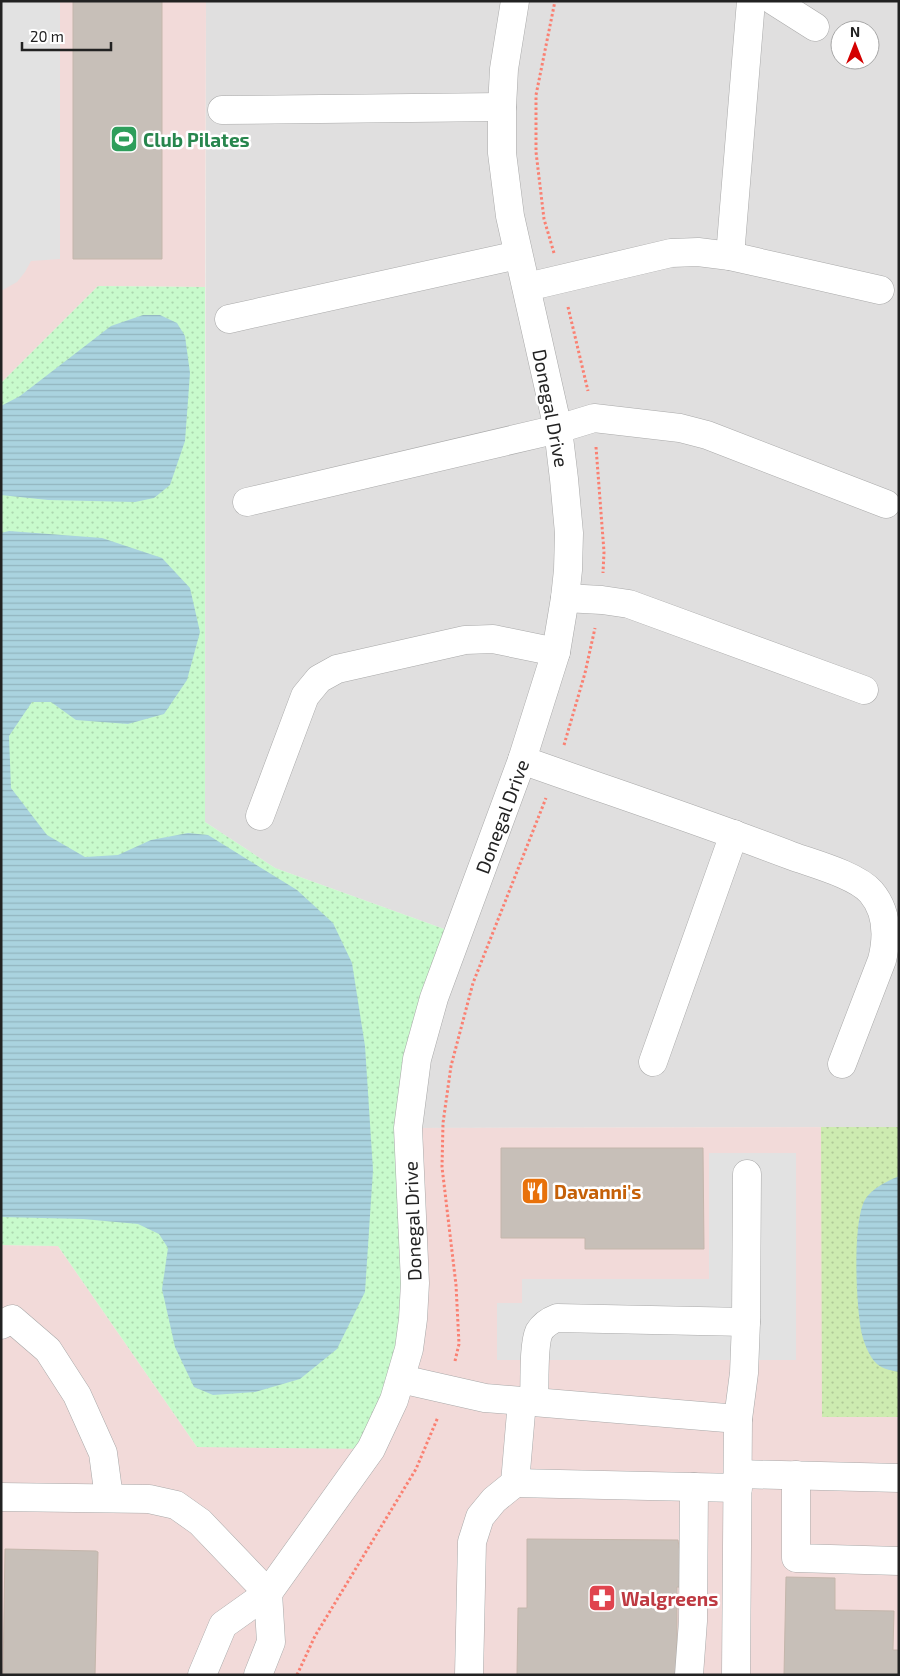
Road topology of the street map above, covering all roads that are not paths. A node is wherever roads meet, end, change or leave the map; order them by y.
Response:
1 (516, 1) edge
2 (751, 1) edge
3 (774, 1) edge
4 (815, 27) dead end
5 (502, 107) junction
6 (222, 110) dead end
7 (518, 255) junction
8 (730, 256) junction
9 (527, 287) junction
10 (880, 290) dead end
11 (229, 319) dead end
12 (558, 429) junction
13 (247, 502) dead end
14 (886, 504) dead end
15 (565, 598) junction
16 (556, 652) junction
17 (864, 690) dead end
18 (522, 760) junction
19 (260, 816) dead end
20 (734, 834) junction
21 (653, 1062) dead end
22 (842, 1064) dead end
23 (747, 1174) dead end
24 (5, 1319) edge
25 (746, 1322) junction
26 (401, 1379) junction
27 (528, 1402) junction
28 (738, 1419) junction
29 (796, 1475) junction
30 (899, 1478) edge
31 (738, 1481) junction
32 (515, 1483) junction
33 (694, 1487) junction
34 (1, 1497) edge
35 (109, 1498) junction
36 (899, 1561) edge
37 (268, 1592) junction
38 (202, 1675) edge
39 (258, 1675) edge
40 (469, 1675) edge
41 (689, 1675) edge
42 (736, 1675) edge

1 - 5 street, Donegal Drive
2 - 8 street
3 - 4 street
5 - 6 street
5 - 7 street, Donegal Drive
7 - 9 street, Donegal Drive
7 - 11 street
8 - 9 street
8 - 10 street
9 - 12 street, Donegal Drive
12 - 13 street
12 - 14 street
12 - 15 street, Donegal Drive
15 - 16 street, Donegal Drive
15 - 17 street
16 - 18 street, Donegal Drive
16 - 19 street
18 - 20 street
18 - 26 street, Donegal Drive
20 - 21 street
20 - 22 street
23 - 25 street
24 - 35 street
25 - 27 street
25 - 28 street
26 - 27 street
26 - 37 street, Donegal Drive
27 - 28 street
27 - 32 street
28 - 31 street
29 - 30 street
29 - 31 street
29 - 36 street
31 - 33 street
31 - 42 street
32 - 33 street
32 - 40 street
33 - 41 street
34 - 35 street
35 - 37 street
37 - 38 street, Donegal Drive
37 - 39 street

